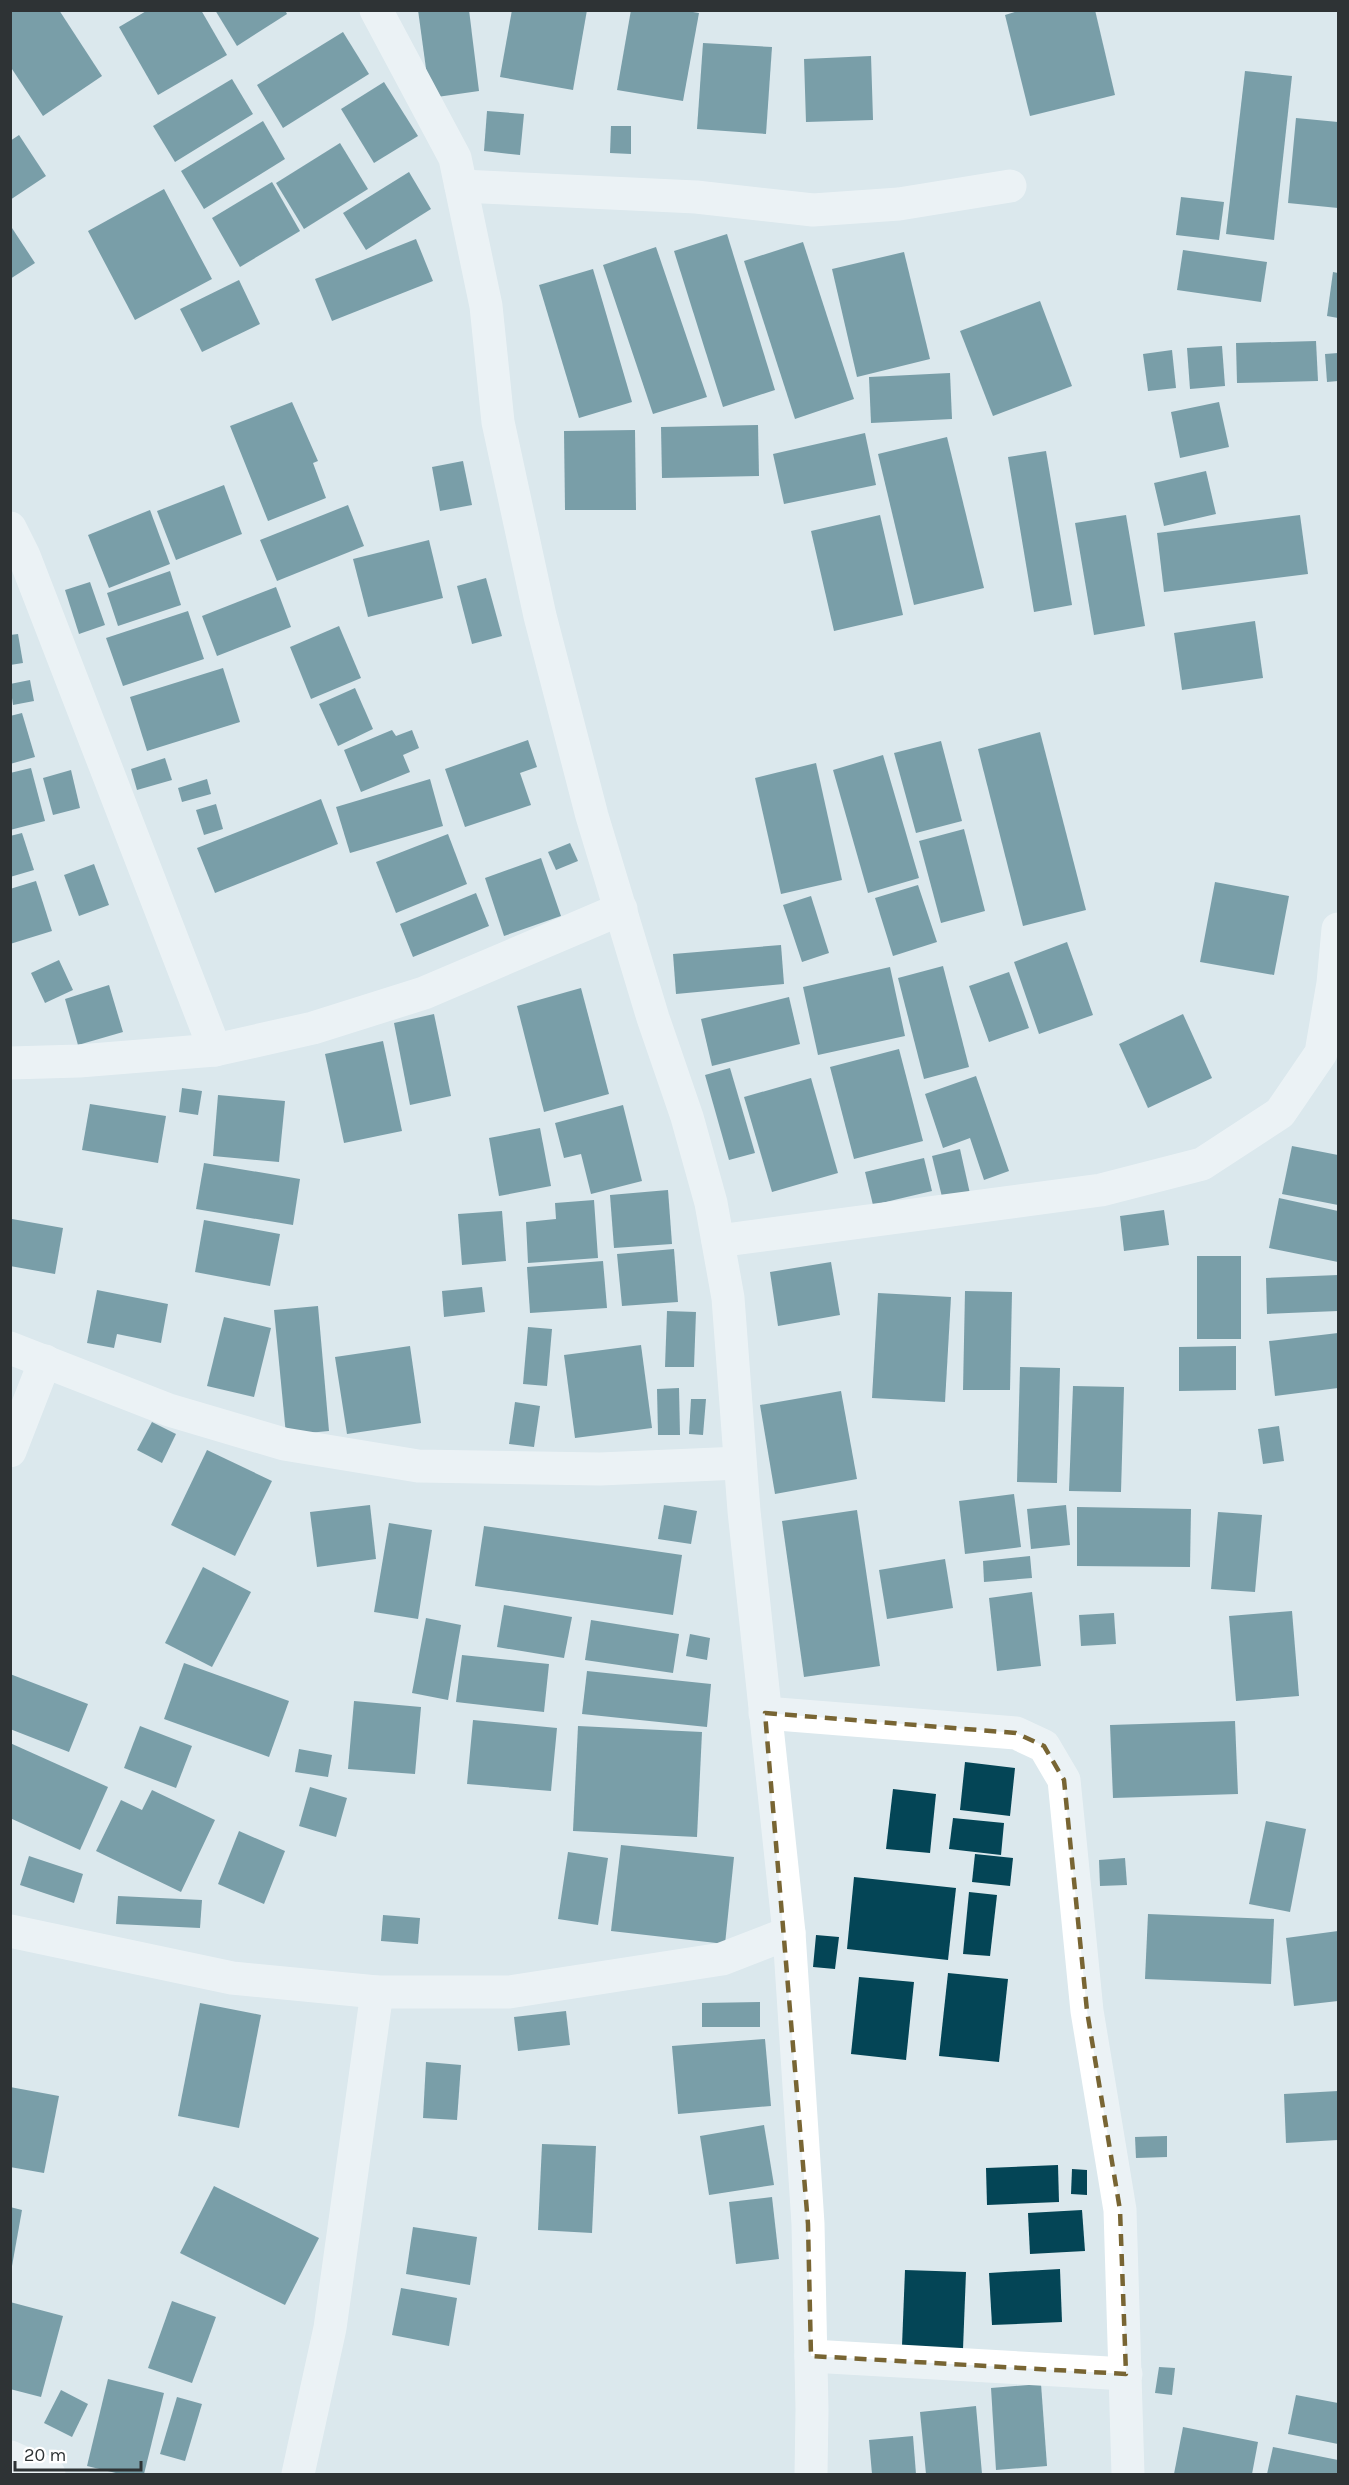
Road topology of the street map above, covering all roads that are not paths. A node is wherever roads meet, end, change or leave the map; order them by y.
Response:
1 (376, 10) edge
2 (461, 186) junction
3 (1010, 186) dead end
4 (10, 528) edge
5 (621, 909) junction
6 (1338, 929) edge
7 (214, 1050) junction
8 (1330, 1058) edge
9 (10, 1063) edge
10 (718, 1241) junction
11 (10, 1348) edge
12 (45, 1361) junction
13 (10, 1451) edge
14 (740, 1463) junction
15 (765, 1713) junction
16 (10, 1931) edge
17 (789, 1933) junction
18 (376, 1992) junction
19 (811, 2356) junction
20 (1125, 2374) junction
21 (10, 2457) edge
22 (49, 2475) edge
23 (298, 2475) edge
24 (811, 2475) edge
25 (1128, 2475) edge

1 - 2 street
2 - 3 street
2 - 5 street
4 - 7 street
5 - 7 street
5 - 10 street
6 - 8 street
7 - 9 street
8 - 10 street
10 - 14 street
11 - 12 street
12 - 13 street
12 - 14 street
14 - 15 street
15 - 17 street
15 - 20 street
16 - 18 street
17 - 18 street
17 - 19 street
18 - 23 street
19 - 20 street
19 - 24 street
20 - 25 street
21 - 22 street

